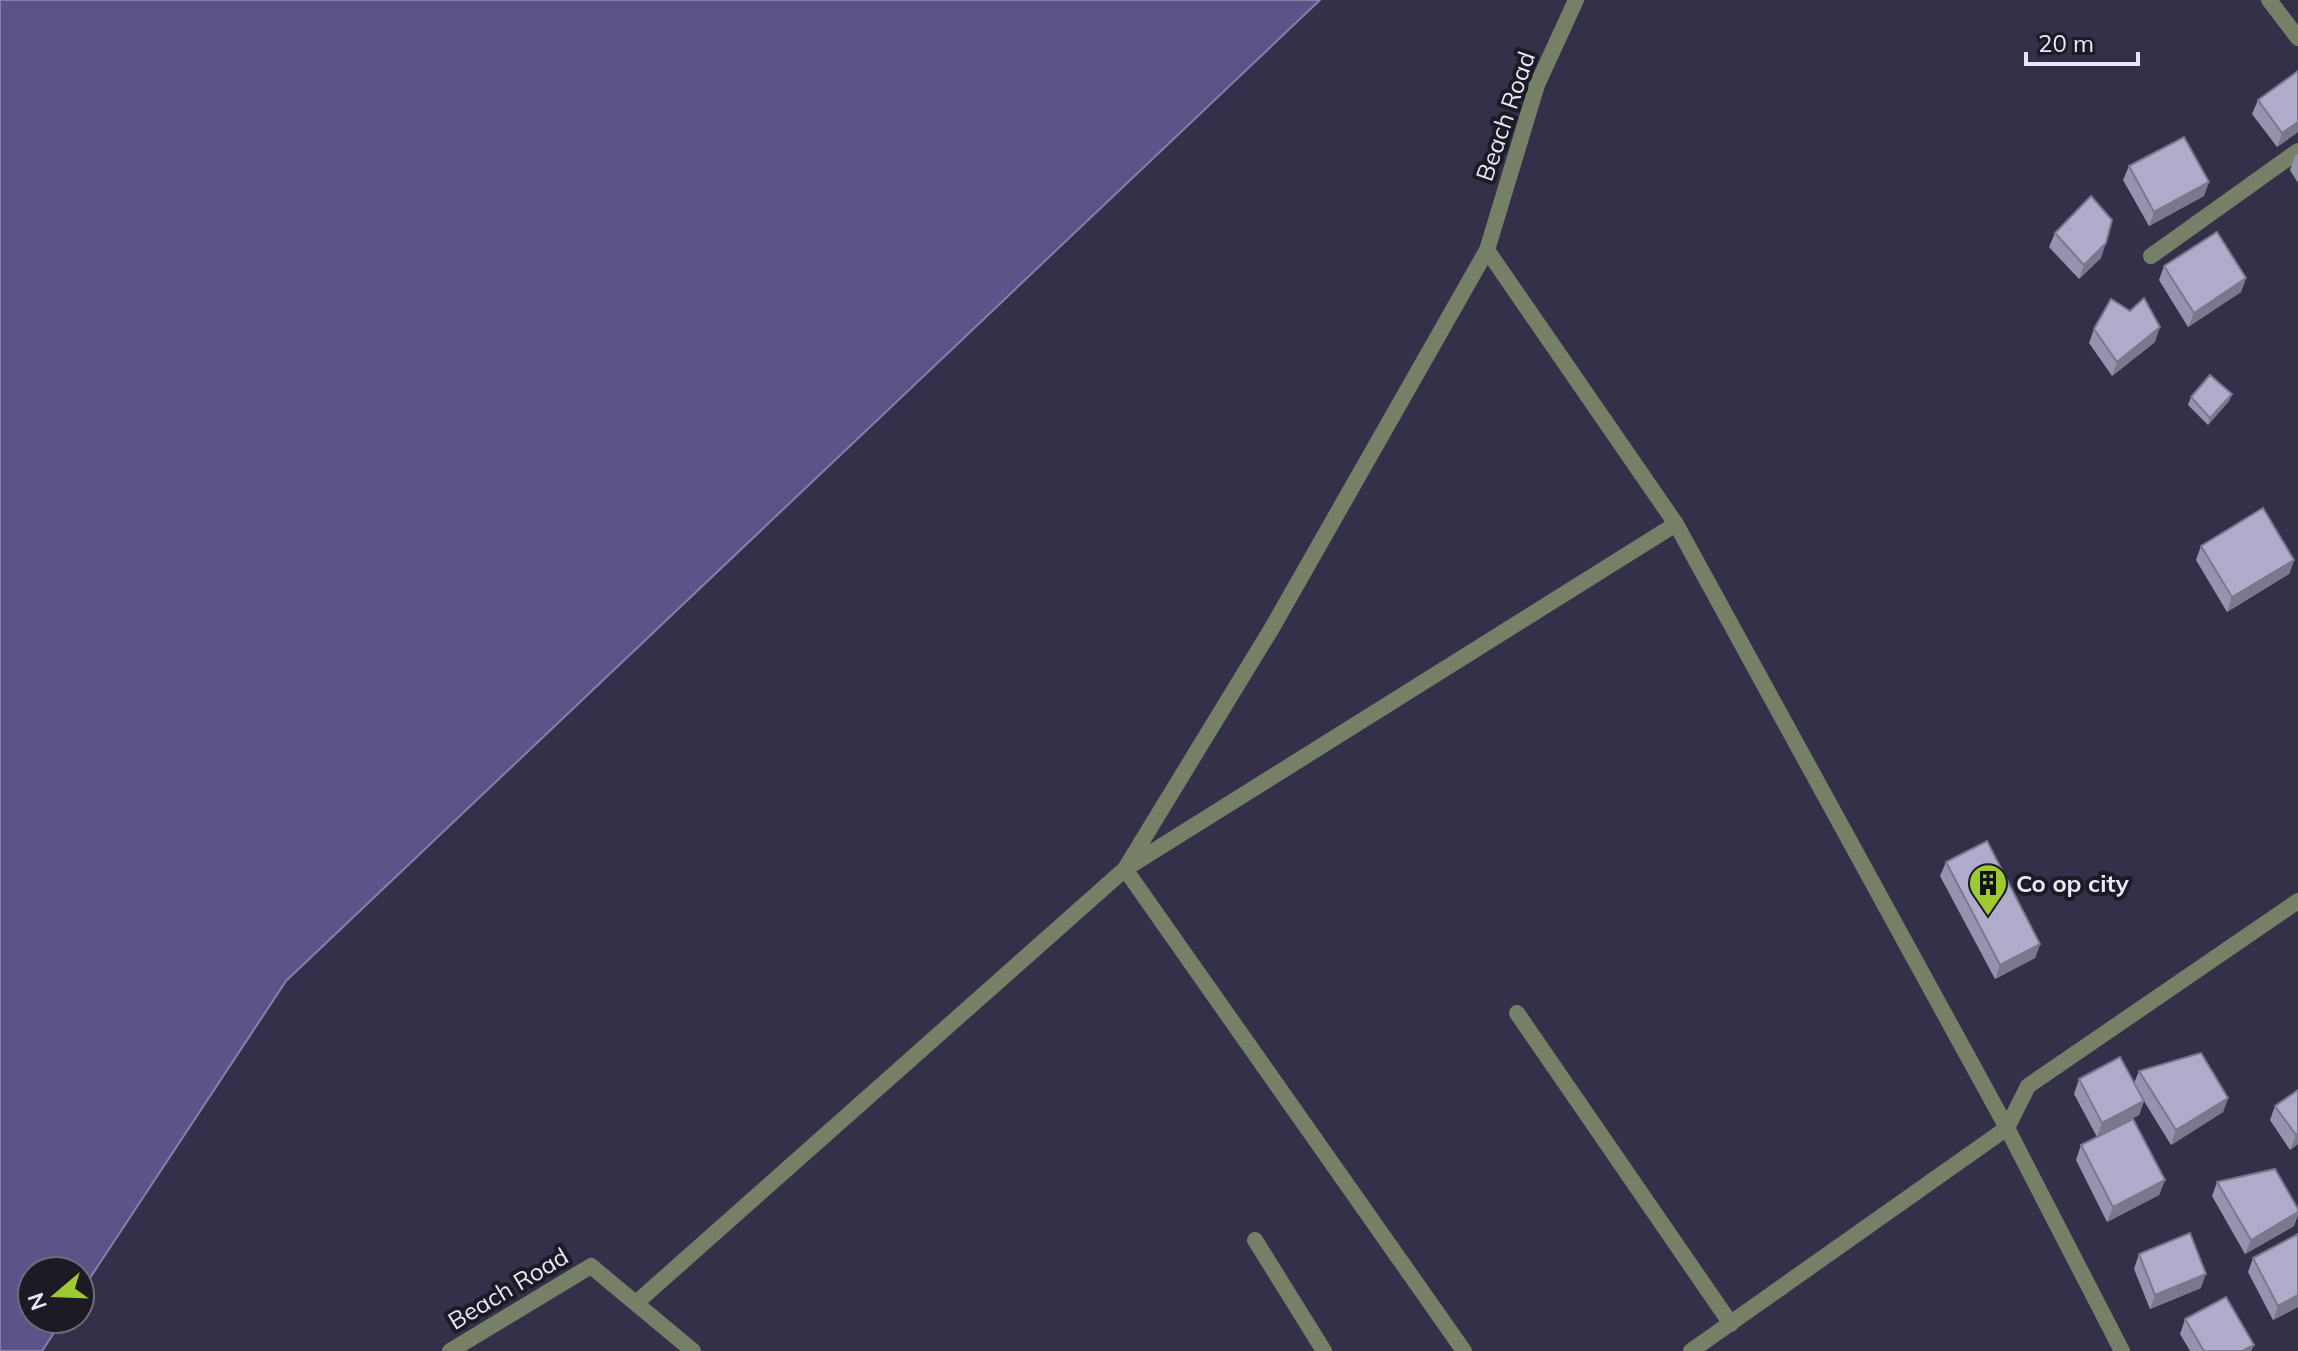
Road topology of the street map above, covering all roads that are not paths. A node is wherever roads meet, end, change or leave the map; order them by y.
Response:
1 (1576, 0) edge
2 (2269, 0) edge
3 (2298, 38) edge
4 (2298, 151) edge
5 (1487, 250) junction
6 (2151, 256) dead end
7 (1676, 524) junction
8 (1125, 869) junction
9 (2298, 901) edge
10 (1517, 1013) dead end
11 (2007, 1128) junction
12 (1255, 1240) dead end
13 (636, 1303) junction
14 (1731, 1324) junction
15 (450, 1351) edge
16 (693, 1351) edge
17 (1324, 1351) edge
18 (1464, 1351) edge
19 (1691, 1351) edge
20 (2122, 1351) edge

1 - 5 street, Beach Road
2 - 3 street
4 - 6 street
5 - 7 street
5 - 8 street, Beach Road
7 - 8 street
7 - 11 street
8 - 13 street
8 - 18 street
9 - 11 street
10 - 14 street
11 - 14 street
11 - 20 street
12 - 17 street
13 - 15 street, Beach Road
13 - 16 street
14 - 19 street

